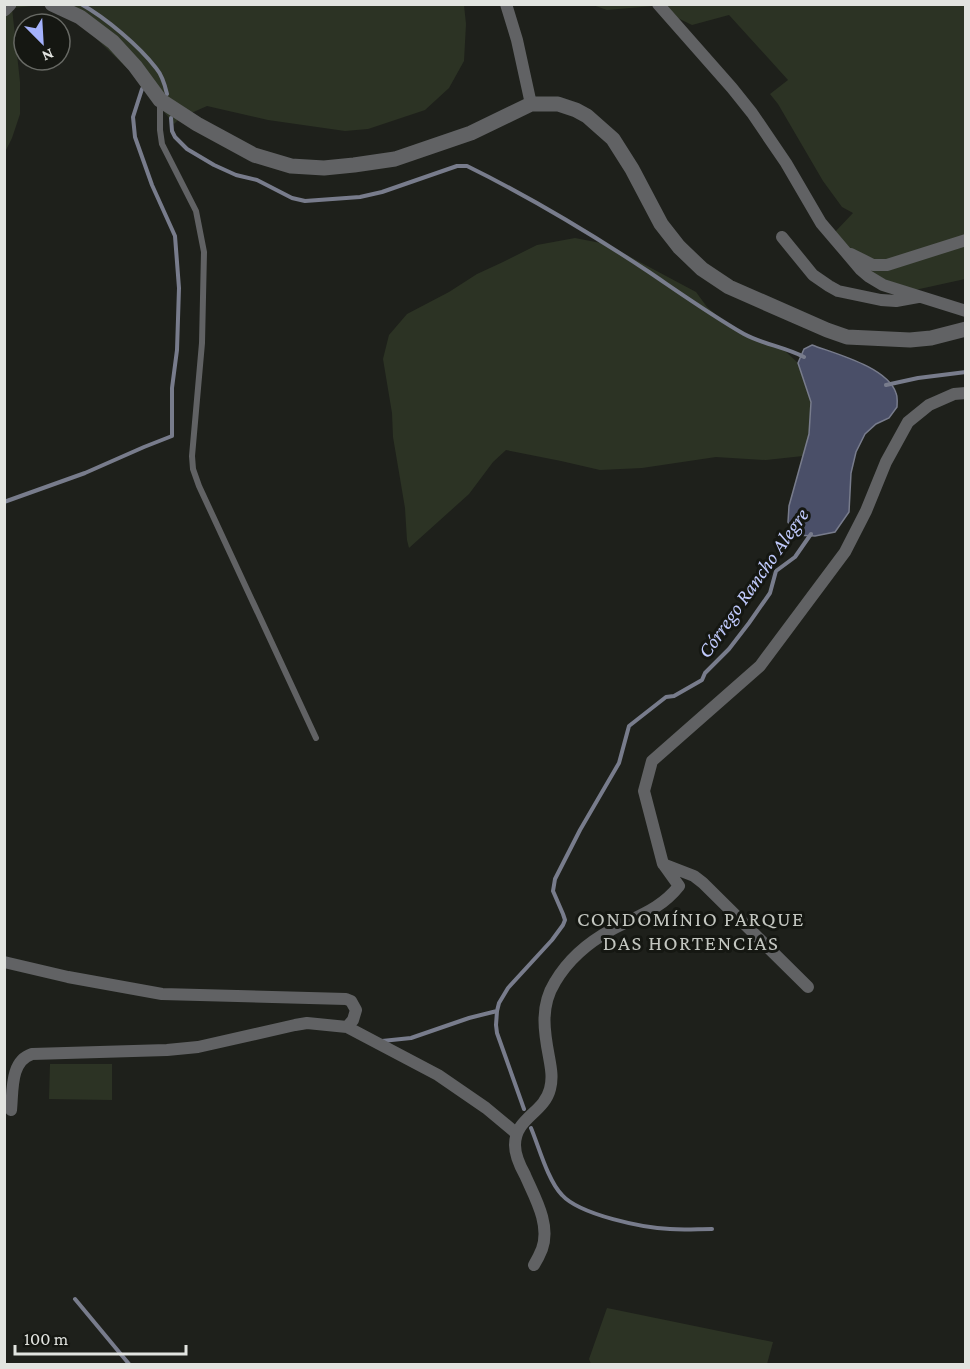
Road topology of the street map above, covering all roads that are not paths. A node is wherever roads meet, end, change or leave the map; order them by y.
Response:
1 (9, 4) edge
2 (52, 4) edge
3 (506, 4) edge
4 (658, 4) edge
5 (4, 9) edge
6 (160, 100) junction
7 (531, 104) junction
8 (782, 237) dead end
9 (966, 240) edge
10 (846, 251) junction
11 (920, 296) junction
12 (966, 311) edge
13 (966, 329) edge
14 (966, 393) edge
15 (315, 738) dead end
16 (663, 864) junction
17 (4, 962) edge
18 (808, 987) dead end
19 (347, 1027) junction
20 (11, 1110) dead end
21 (516, 1133) junction
22 (534, 1265) dead end

1 - 5 street
2 - 6 street
3 - 7 street
4 - 10 street
6 - 7 street
6 - 15 lane
7 - 13 street
8 - 11 street
9 - 10 street
10 - 11 street
11 - 12 street
14 - 16 street
16 - 18 street
16 - 21 street
17 - 19 street
19 - 20 street
19 - 21 street
21 - 22 street

